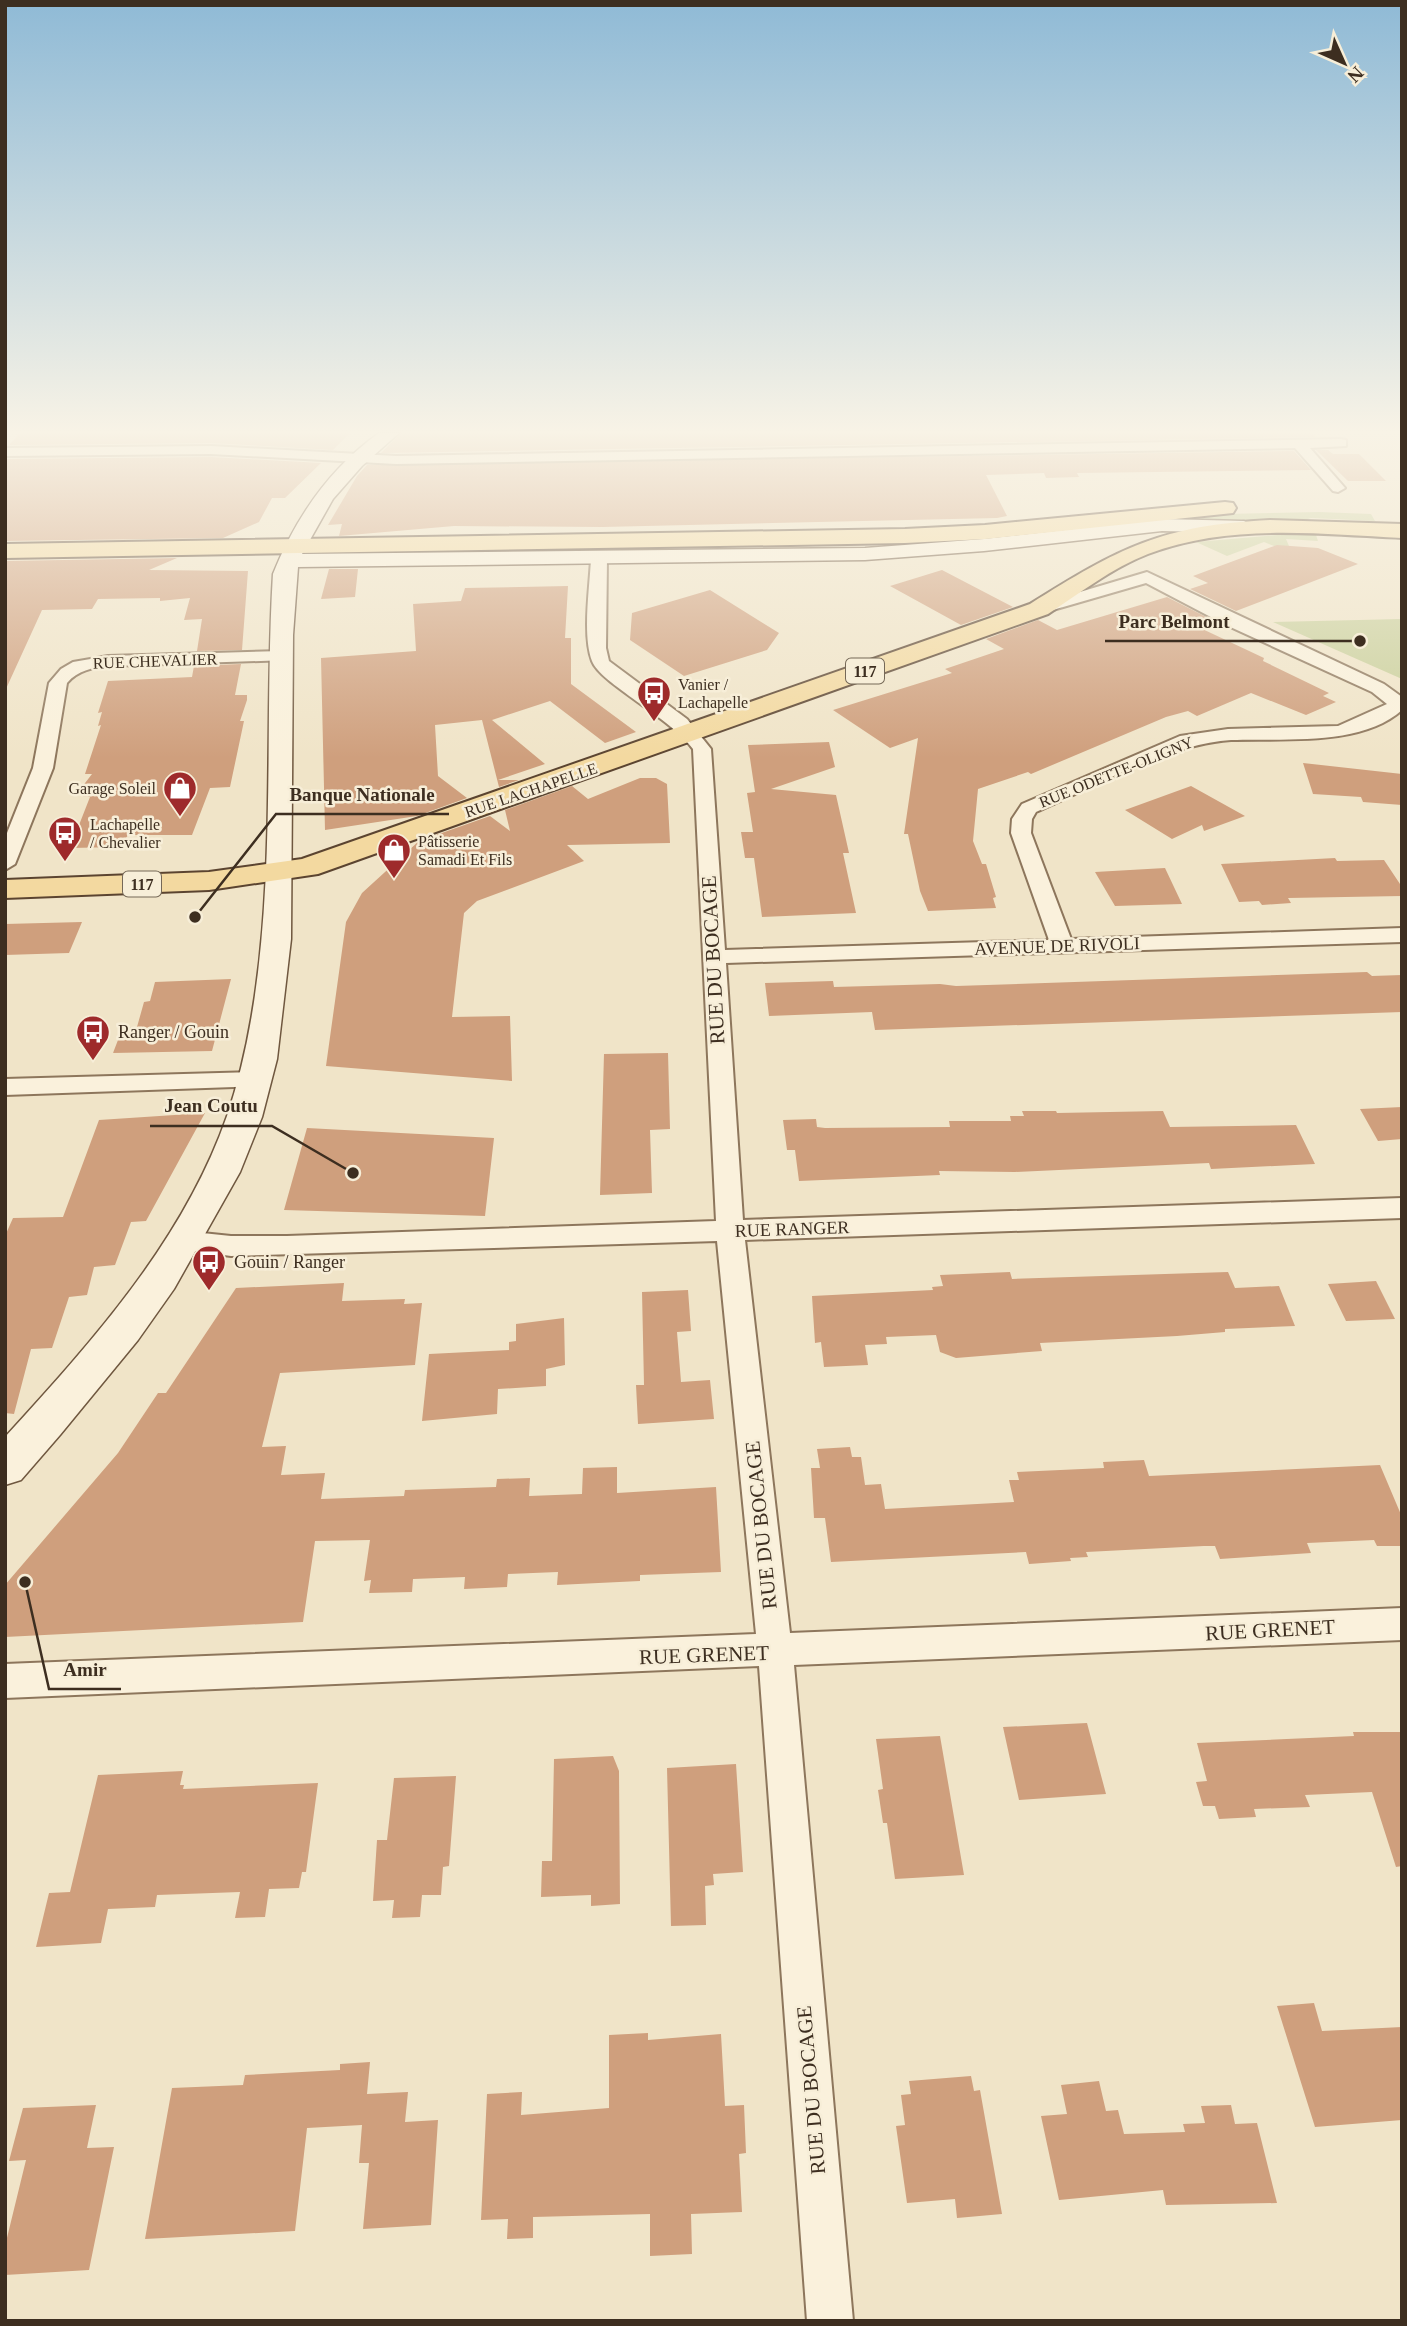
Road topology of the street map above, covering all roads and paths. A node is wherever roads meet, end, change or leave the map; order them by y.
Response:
1 (298, 542) edge
2 (713, 542) edge
3 (1002, 542) edge
4 (1057, 542) edge
5 (1165, 542) edge
6 (5, 551) edge
7 (292, 553) junction
8 (599, 558) junction
9 (1147, 577) joint
10 (1080, 583) junction
11 (1039, 610) junction
12 (282, 656) junction
13 (691, 733) junction
14 (5, 864) edge
15 (278, 873) junction
16 (5, 889) edge
17 (1402, 935) edge
18 (1063, 946) junction
19 (712, 957) junction
20 (255, 1080) junction
21 (5, 1087) edge
22 (1402, 1208) edge
23 (730, 1231) junction
24 (183, 1241) junction
25 (15, 1442) edge
26 (1402, 1624) edge
27 (775, 1652) junction
28 (5, 1681) edge
29 (830, 2321) edge

1 - 7 street
2 - 7 main road
3 - 8 street
4 - 10 main road
5 - 10 main road, RUE LACHAPELLE / 117
6 - 7 main road
7 - 8 street
7 - 12 street
8 - 13 street
9 - 11 street, RUE LACHAPELLE
9 - 18 street, RUE ODETTE-OLIGNY
10 - 11 main road, RUE LACHAPELLE / 117
11 - 13 main road, RUE LACHAPELLE / 117
12 - 14 street, RUE CHEVALIER
12 - 15 street
13 - 15 main road, RUE LACHAPELLE / 117
13 - 19 street, RUE DU BOCAGE
15 - 16 main road, RUE LACHAPELLE / 117
15 - 20 street
17 - 18 street, AVENUE DE RIVOLI
18 - 19 street, AVENUE DE RIVOLI
19 - 23 street, RUE DU BOCAGE
20 - 21 street
20 - 24 street
22 - 23 street, RUE RANGER
23 - 24 street, RUE RANGER
23 - 27 street, RUE DU BOCAGE
24 - 25 street
26 - 27 street, RUE GRENET
27 - 28 street, RUE GRENET
27 - 29 street, RUE DU BOCAGE

